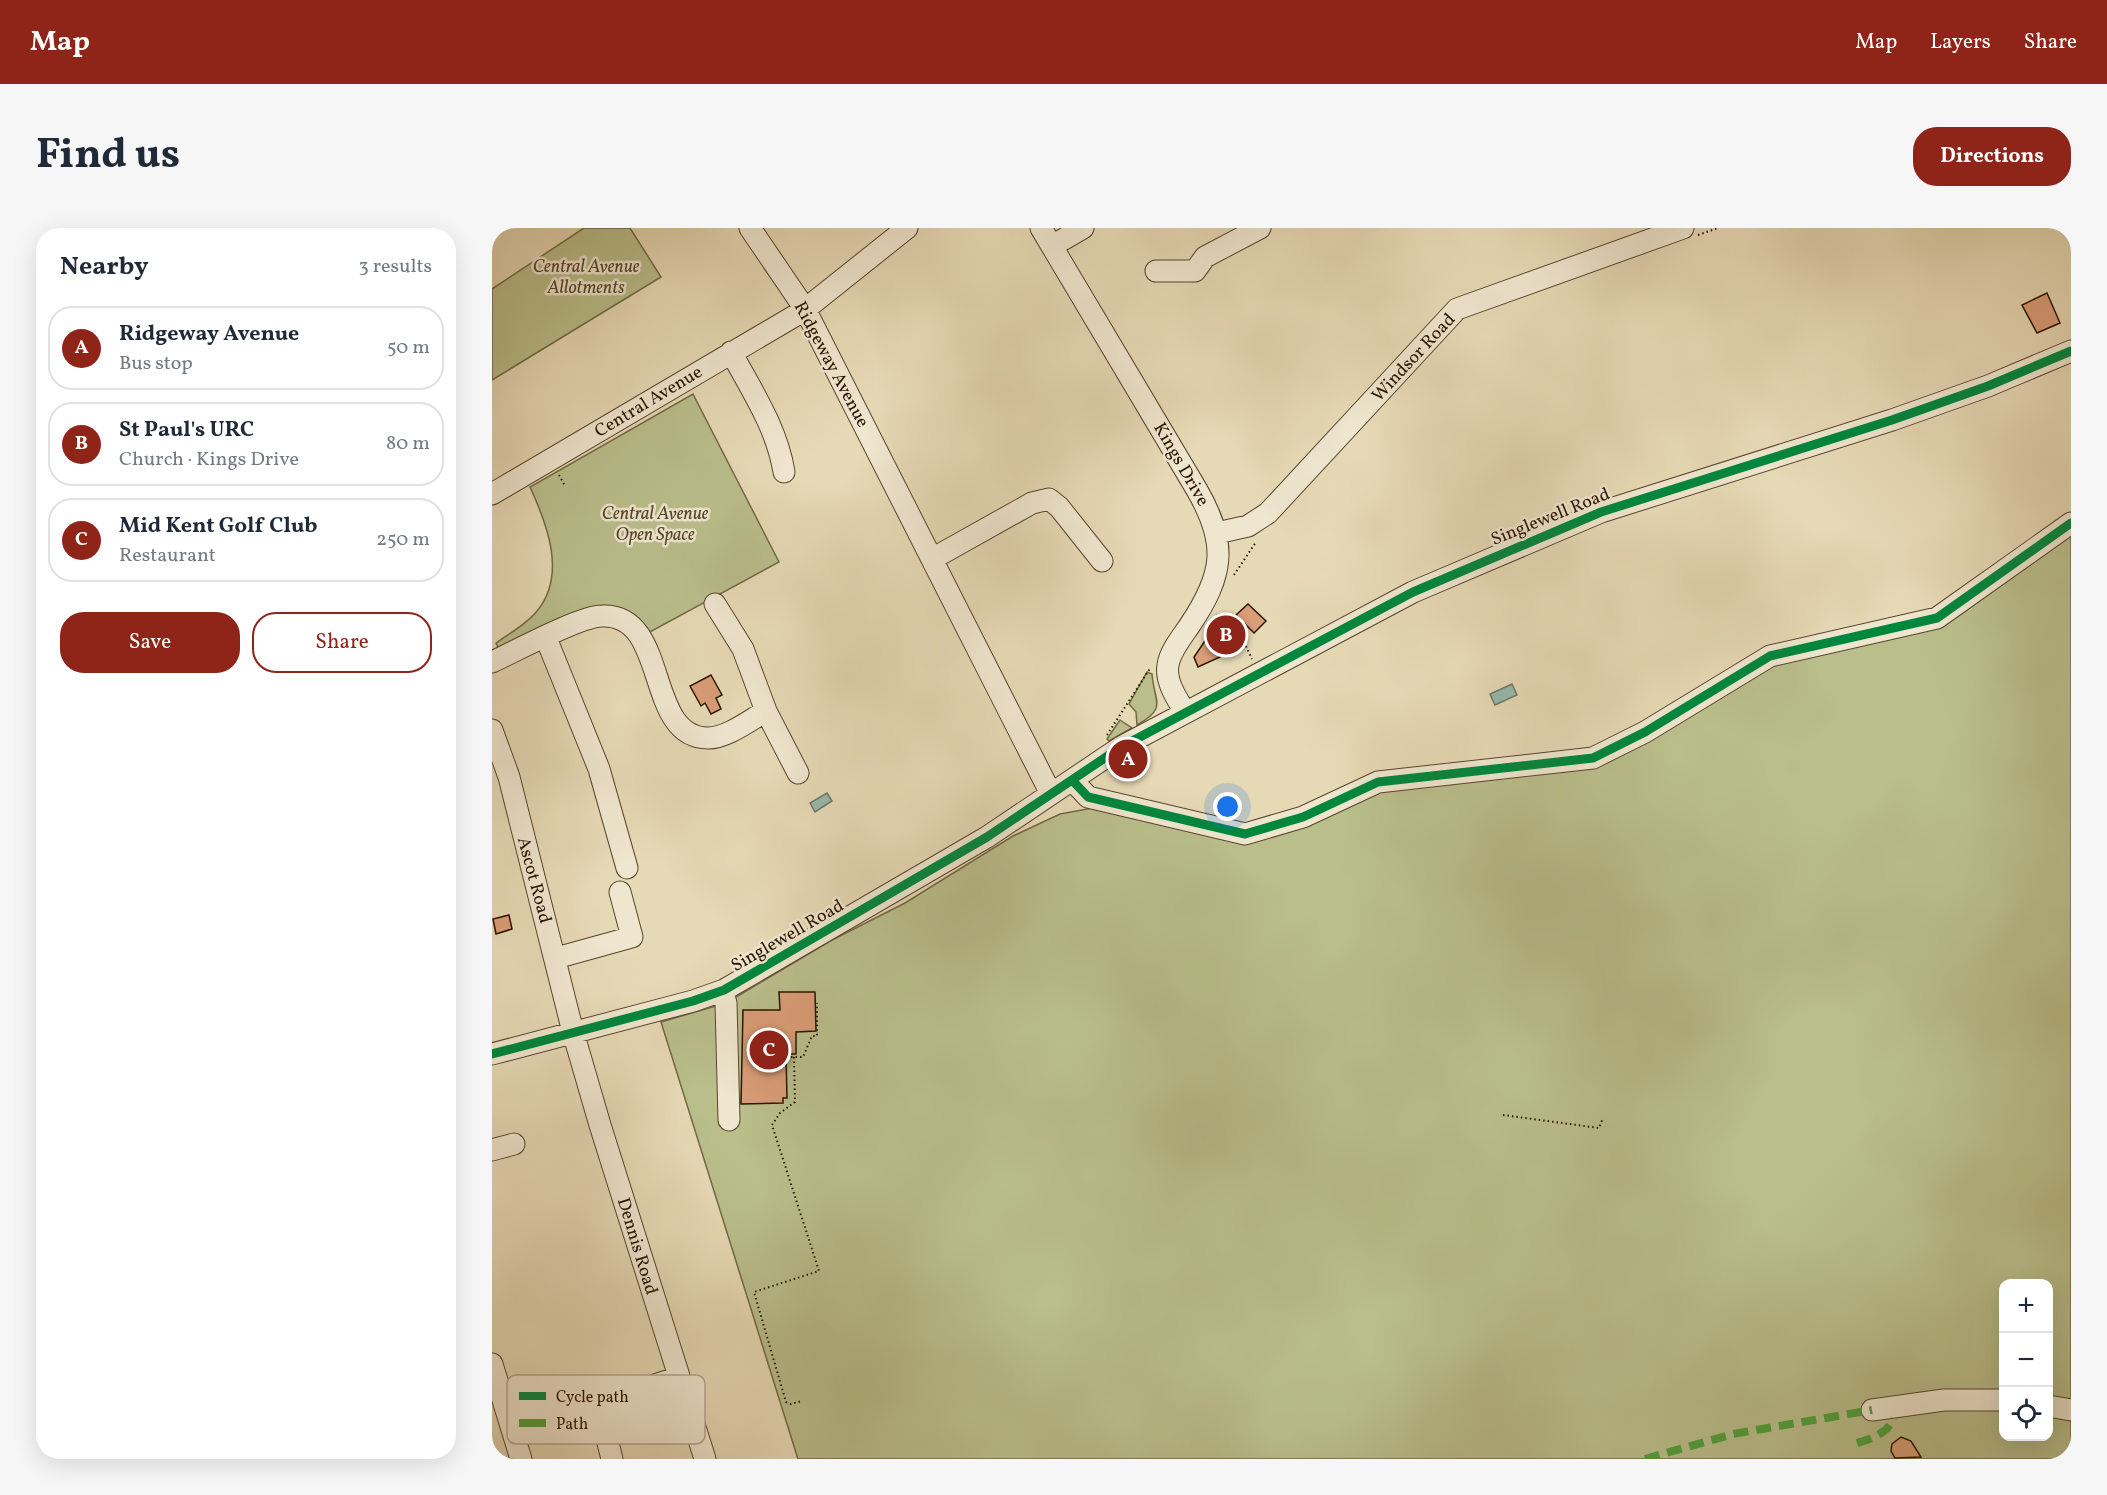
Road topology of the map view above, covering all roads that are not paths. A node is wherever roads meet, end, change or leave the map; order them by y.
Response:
1 (750, 228) edge
2 (907, 228) edge
3 (1083, 228) edge
4 (1260, 228) edge
5 (1690, 232) edge
6 (1046, 237) edge
7 (1156, 271) dead end
8 (805, 309) junction
9 (2071, 351) edge
10 (731, 352) junction
11 (784, 472) dead end
12 (492, 494) edge
13 (2071, 523) edge
14 (1217, 533) junction
15 (932, 559) junction
16 (1102, 561) dead end
17 (715, 604) dead end
18 (546, 638) junction
19 (492, 662) edge
20 (766, 711) junction
21 (1185, 712) junction
22 (492, 730) edge
23 (798, 773) dead end
24 (500, 780) edge
25 (1072, 780) junction
26 (1051, 794) junction
27 (627, 868) dead end
28 (620, 892) dead end
29 (556, 958) junction
30 (722, 991) junction
31 (573, 1032) junction
32 (492, 1054) edge
33 (729, 1120) dead end
34 (514, 1144) dead end
35 (492, 1150) edge
36 (492, 1364) edge
37 (678, 1375) edge
38 (1999, 1400) edge
39 (2053, 1407) edge
40 (1872, 1410) dead end
41 (2071, 1410) edge
42 (507, 1413) edge
43 (516, 1444) edge
44 (608, 1444) edge
45 (700, 1444) edge
46 (521, 1459) edge
47 (612, 1459) edge
48 (705, 1459) edge

1 - 8 street, Ridgeway Avenue
2 - 8 street, Central Avenue
3 - 6 street
4 - 7 street
5 - 14 street, Windsor Road
6 - 14 street, Kings Drive
8 - 10 street, Central Avenue
8 - 15 street, Ridgeway Avenue
9 - 21 street, Singlewell Road
10 - 11 street
10 - 12 street, Central Avenue
13 - 25 street
14 - 21 street, Kings Drive
15 - 16 street
15 - 26 street, Ridgeway Avenue
17 - 20 street
18 - 19 street
18 - 20 street
18 - 27 street
20 - 23 street
21 - 25 street, Singlewell Road
22 - 24 street, Ascot Road
24 - 29 street, Ascot Road
25 - 26 street, Singlewell Road
26 - 30 street, Singlewell Road
28 - 29 street
29 - 31 street, Ascot Road
30 - 31 street, Singlewell Road
30 - 33 street
31 - 32 street, Singlewell Road
31 - 37 street, Dennis Road
34 - 35 street
36 - 42 street
38 - 40 street
39 - 41 street
43 - 46 street
44 - 47 street
45 - 48 street, Dennis Road

